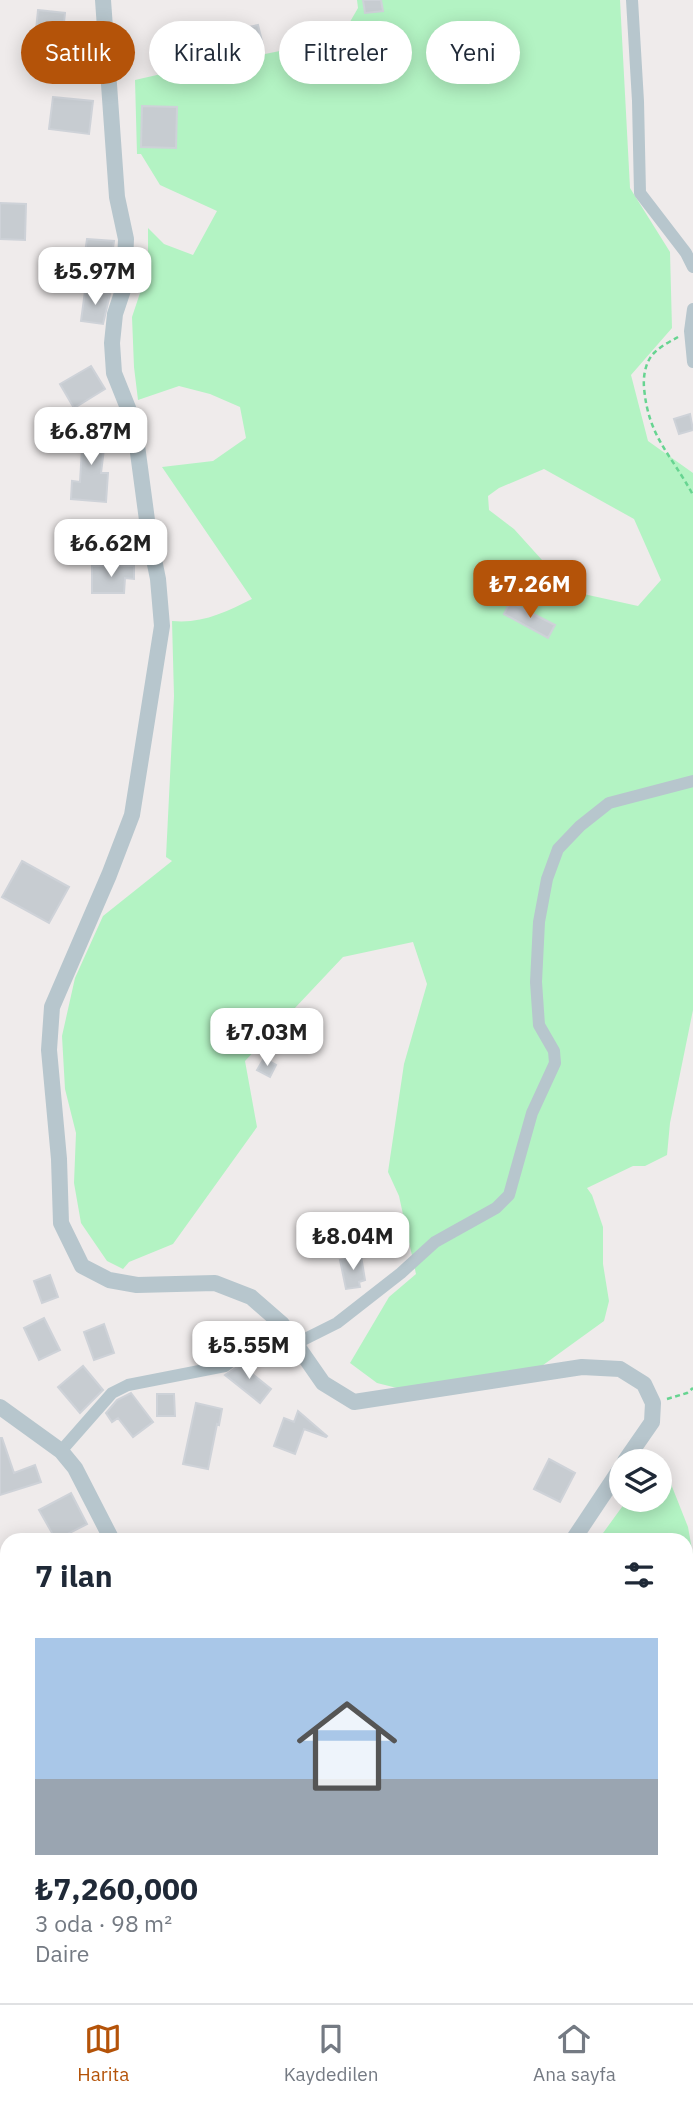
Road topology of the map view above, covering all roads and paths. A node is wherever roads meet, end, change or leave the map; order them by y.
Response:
1 (103, 0) edge
2 (632, 0) edge
3 (693, 267) edge
4 (693, 309) edge
5 (690, 331) junction
6 (693, 362) edge
7 (693, 495) edge
8 (693, 781) edge
9 (282, 1324) junction
10 (295, 1344) junction
11 (693, 1388) edge
12 (653, 1403) junction
13 (0, 1407) edge
14 (633, 1449) edge
15 (61, 1451) junction
16 (609, 1486) edge
17 (108, 1533) edge
18 (578, 1533) edge

1 - 9 street
2 - 3 street
4 - 5 street
5 - 6 street
5 - 7 path
8 - 10 street
9 - 10 street
9 - 15 street
10 - 12 street
11 - 12 path
12 - 14 street
13 - 15 street
15 - 17 street
16 - 18 street

